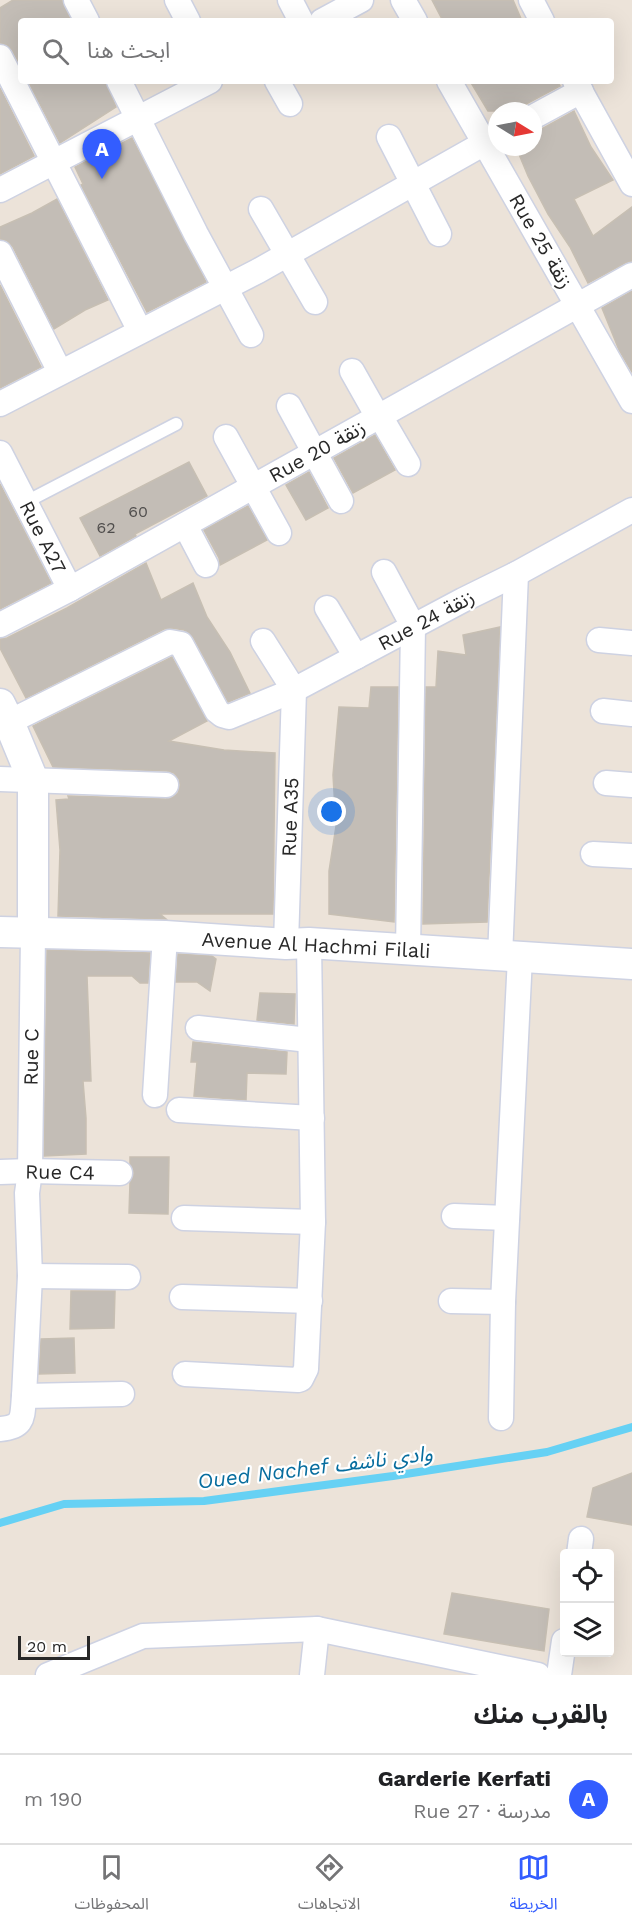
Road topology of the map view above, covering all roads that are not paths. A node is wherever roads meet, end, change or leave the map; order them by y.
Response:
1 (76, 0) edge
2 (177, 0) edge
3 (290, 0) edge
4 (361, 0) edge
5 (403, 0) edge
6 (531, 0) edge
7 (85, 18) edge
8 (186, 18) edge
9 (314, 18) edge
10 (324, 18) edge
11 (413, 18) edge
12 (540, 18) edge
13 (0, 57) edge
14 (121, 84) edge
15 (204, 84) edge
16 (279, 84) edge
17 (451, 84) edge
18 (578, 86) edge
19 (290, 104) dead end
20 (542, 111) edge
21 (139, 118) junction
22 (488, 136) edge
23 (389, 137) dead end
24 (488, 142) edge
25 (499, 156) edge
26 (55, 161) junction
27 (632, 184) edge
28 (413, 185) junction
29 (0, 189) edge
30 (261, 209) dead end
31 (439, 234) dead end
32 (0, 253) edge
33 (288, 254) junction
34 (632, 275) edge
35 (225, 288) junction
36 (315, 302) dead end
37 (577, 305) junction
38 (140, 331) junction
39 (251, 335) dead end
40 (60, 372) junction
41 (352, 372) dead end
42 (632, 401) edge
43 (0, 404) edge
44 (289, 406) dead end
45 (379, 416) junction
46 (176, 424) dead end
47 (226, 437) dead end
48 (315, 452) junction
49 (0, 453) edge
50 (408, 465) dead end
51 (253, 487) junction
52 (341, 501) dead end
53 (26, 502) junction
54 (632, 510) edge
55 (185, 525) junction
56 (279, 533) dead end
57 (206, 565) dead end
58 (384, 572) dead end
59 (516, 574) junction
60 (70, 589) junction
61 (327, 608) dead end
62 (0, 625) edge
63 (413, 626) junction
64 (599, 640) dead end
65 (263, 641) dead end
66 (632, 643) edge
67 (356, 657) junction
68 (294, 690) junction
69 (603, 711) dead end
70 (5, 713) edge
71 (632, 714) edge
72 (0, 779) edge
73 (33, 780) junction
74 (606, 783) dead end
75 (632, 784) edge
76 (166, 785) dead end
77 (593, 854) dead end
78 (632, 856) edge
79 (0, 932) edge
80 (33, 934) junction
81 (165, 936) junction
82 (298, 943) junction
83 (408, 951) junction
84 (510, 957) junction
85 (632, 964) edge
86 (198, 1028) dead end
87 (309, 1040) junction
88 (155, 1095) dead end
89 (179, 1110) dead end
90 (312, 1118) junction
91 (30, 1171) junction
92 (0, 1172) edge
93 (120, 1173) dead end
94 (454, 1216) dead end
95 (184, 1218) dead end
96 (507, 1218) junction
97 (313, 1222) junction
98 (30, 1276) junction
99 (128, 1277) dead end
100 (182, 1297) dead end
101 (451, 1300) dead end
102 (310, 1301) junction
103 (503, 1302) junction
104 (185, 1374) dead end
105 (122, 1394) dead end
106 (23, 1405) junction
107 (501, 1418) dead end
108 (0, 1429) edge
109 (317, 1629) junction
110 (562, 1657) edge
111 (48, 1675) edge
112 (312, 1675) edge
113 (538, 1675) edge
114 (559, 1675) edge

1 - 7 street
2 - 8 street
3 - 9 street
4 - 10 street
5 - 11 street
6 - 12 street
13 - 26 street
14 - 21 street
15 - 21 street
16 - 19 street
17 - 22 street, Rue 25 زنقة
18 - 20 street
18 - 27 street
21 - 26 street
21 - 35 street
23 - 28 street
24 - 28 street
25 - 37 street, Rue 25 زنقة
26 - 29 street
26 - 38 street
28 - 31 street
28 - 33 street
30 - 33 street
32 - 40 street
33 - 35 street
33 - 36 street
34 - 37 street, Rue 20 زنقة
35 - 38 street
35 - 39 street
37 - 42 street, Rue 25 زنقة
37 - 45 street, Rue 20 زنقة
38 - 40 street
40 - 43 street
41 - 45 street
44 - 48 street
45 - 48 street, Rue 20 زنقة
45 - 50 street
46 - 53 lane
47 - 51 street
48 - 51 street, Rue 20 زنقة
48 - 52 street
49 - 53 street, Rue A27
51 - 55 street, Rue 20 زنقة
51 - 56 street
53 - 60 street, Rue A27
54 - 59 street, Rue 24 زنقة
55 - 57 street
55 - 60 street, Rue 20 زنقة
58 - 63 street
59 - 63 street, Rue 24 زنقة
59 - 84 street
60 - 62 street, Rue 20 زنقة
61 - 67 street
63 - 67 street, Rue 24 زنقة
63 - 83 street
64 - 66 street
65 - 68 street
67 - 68 street, Rue 24 زنقة
68 - 70 street, Rue 24 زنقة
68 - 82 street, Rue A35
69 - 71 street
70 - 73 street, Rue C
72 - 73 street
73 - 76 street
73 - 80 street, Rue C
74 - 75 street
77 - 78 street
79 - 80 street, Avenue Al Hachmi Filali
80 - 81 street, Avenue Al Hachmi Filali
80 - 91 street, Rue C
81 - 82 street, Avenue Al Hachmi Filali
81 - 88 street
82 - 83 street, Avenue Al Hachmi Filali
82 - 87 street, Rue A35
83 - 84 street, Avenue Al Hachmi Filali
84 - 85 street, Avenue Al Hachmi Filali
84 - 96 street
86 - 87 street
87 - 90 street, Rue A35
89 - 90 street
90 - 97 street, Rue A35
91 - 92 street, Rue C4
91 - 93 street, Rue C4
91 - 98 street, Rue C
94 - 96 street
95 - 97 street
96 - 103 street
97 - 102 street, Rue A35
98 - 99 street
98 - 106 street, Rue C
100 - 102 street
101 - 103 street
102 - 104 street, Rue A35
103 - 107 street
105 - 106 street
106 - 108 street
109 - 111 street
109 - 112 street
109 - 113 street
110 - 114 street

